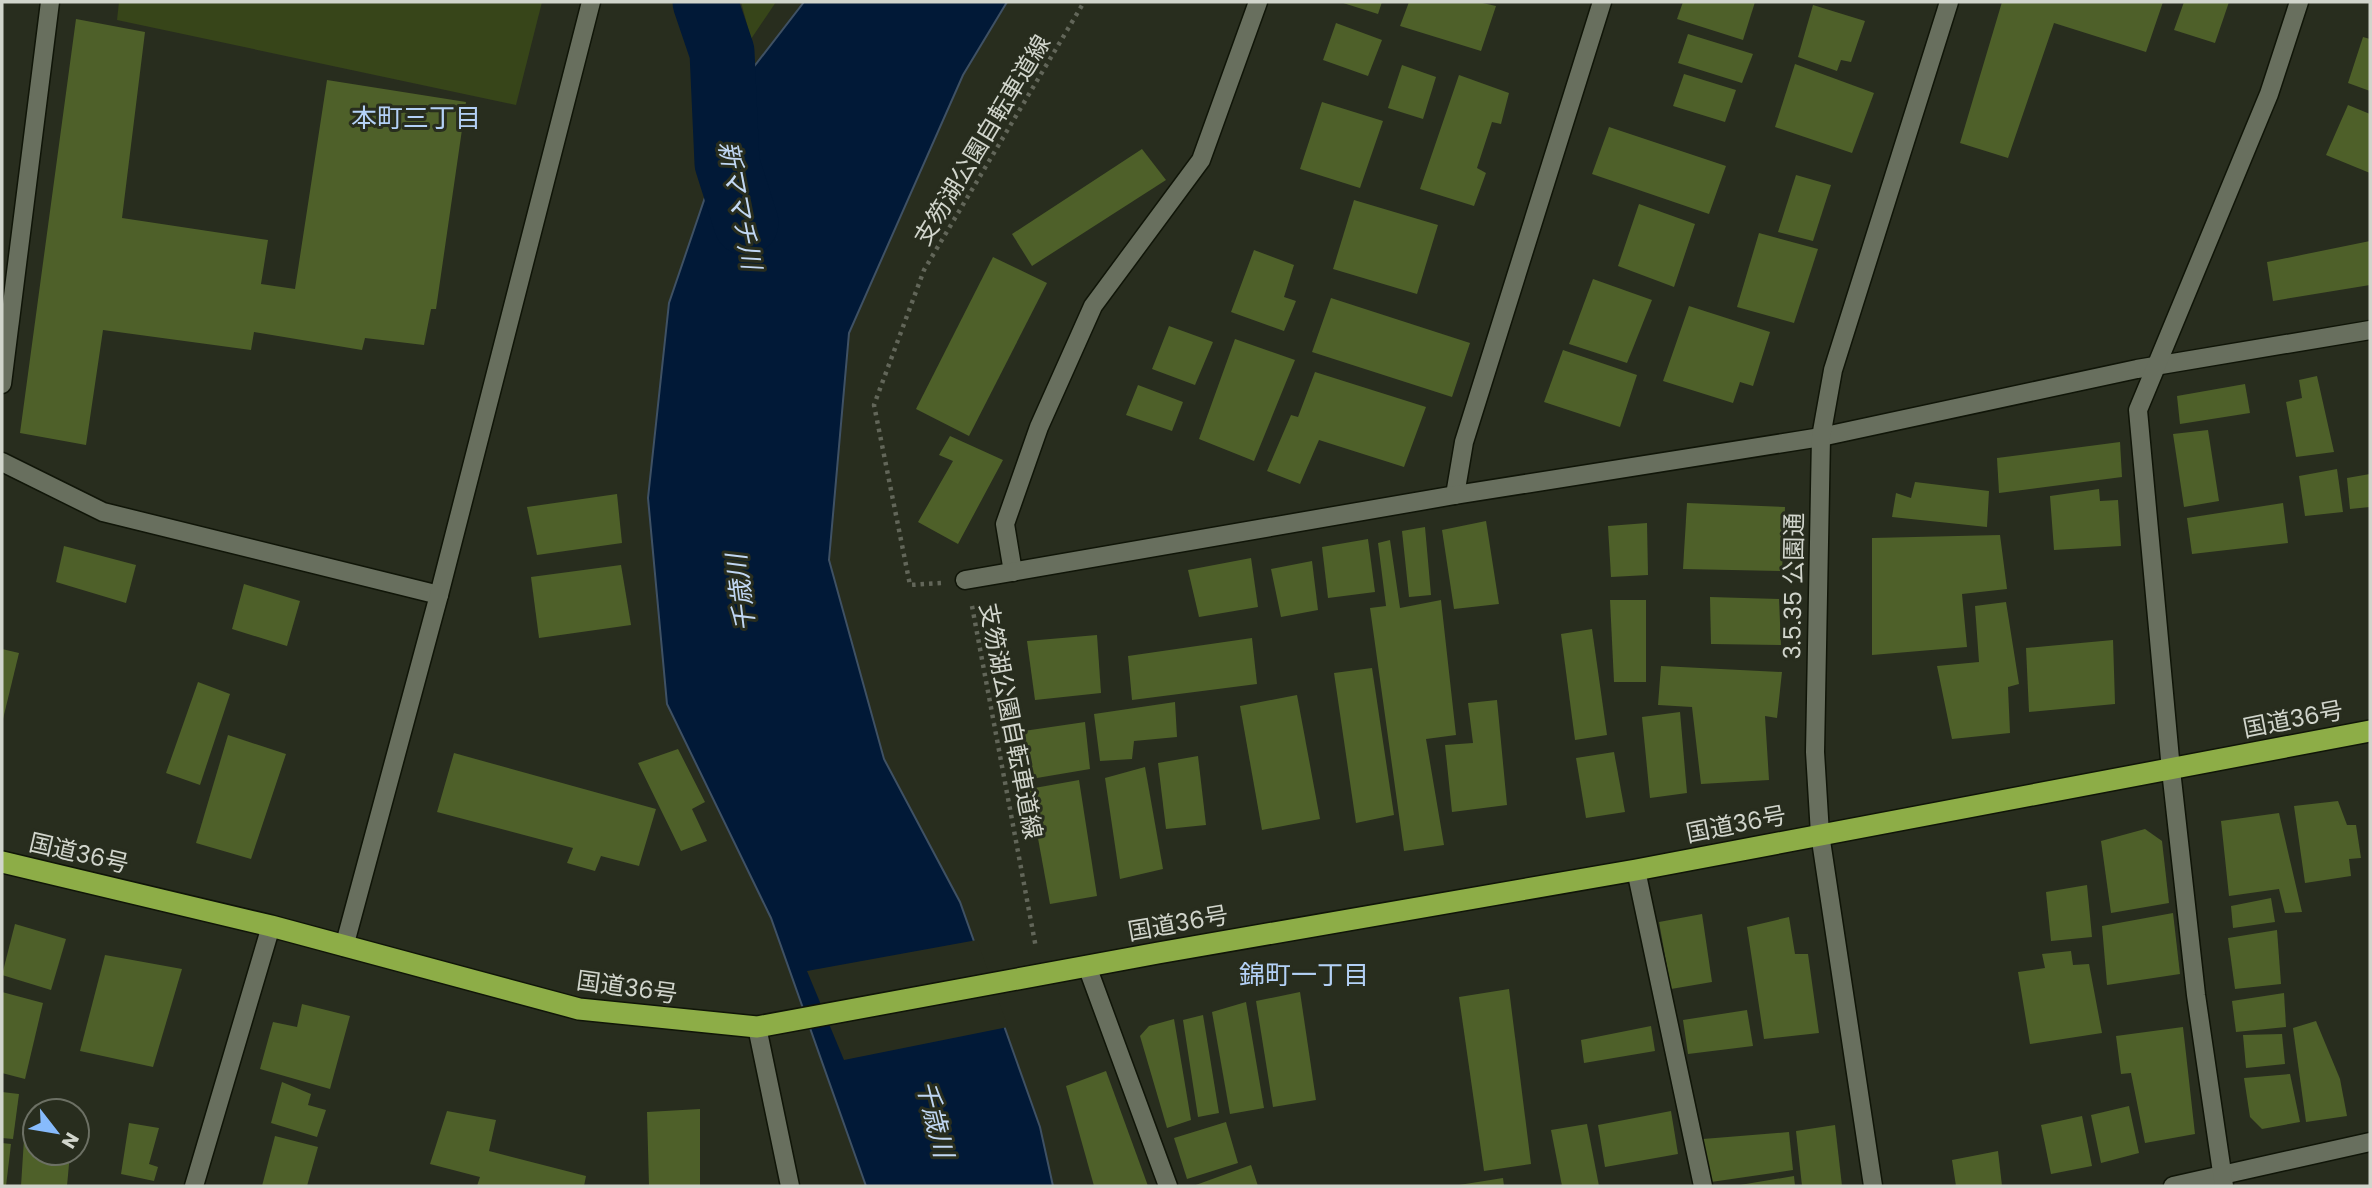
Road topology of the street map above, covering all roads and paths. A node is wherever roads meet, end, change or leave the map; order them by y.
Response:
1 (50, 2) edge
2 (591, 2) edge
3 (1084, 2) edge
4 (1258, 2) edge
5 (1602, 2) edge
6 (1949, 2) edge
7 (2299, 2) edge
8 (2370, 330) edge
9 (2154, 366) junction
10 (2, 384) edge
11 (1821, 437) junction
12 (2, 462) edge
13 (1455, 495) junction
14 (1013, 572) junction
15 (965, 580) junction
16 (439, 595) junction
17 (2370, 731) edge
18 (2171, 770) junction
19 (1820, 834) junction
20 (2, 862) edge
21 (1636, 870) junction
22 (271, 926) junction
23 (344, 947) junction
24 (1087, 966) junction
25 (1041, 975) junction
26 (757, 1027) junction
27 (2370, 1142) edge
28 (2223, 1181) edge
29 (194, 1186) edge
30 (790, 1186) edge
31 (1168, 1186) edge
32 (1703, 1186) edge
33 (1873, 1186) edge
34 (2173, 1186) edge

1 - 10 street
2 - 16 street
3 - 15 path, 支笏湖公園自転車道線
4 - 14 street
5 - 13 street
6 - 11 street, 3.5.35 公園通
7 - 9 street
8 - 9 street
9 - 11 street
9 - 18 street
11 - 13 street
11 - 19 street, 3.5.35 公園通
12 - 16 street
13 - 14 street
14 - 15 street
15 - 25 path, 支笏湖公園自転車道線
16 - 23 street
17 - 18 highway, 国道36号
18 - 19 highway, 国道36号
18 - 28 street
19 - 21 highway, 国道36号
19 - 33 street, 3.5.35 公園通
20 - 22 highway, 国道36号
21 - 24 highway, 国道36号
21 - 32 street
22 - 23 highway, 国道36号
22 - 29 street
23 - 26 highway, 国道36号
24 - 25 highway, 国道36号
24 - 31 street
25 - 26 highway, 国道36号
26 - 30 street
27 - 28 street
28 - 34 street

